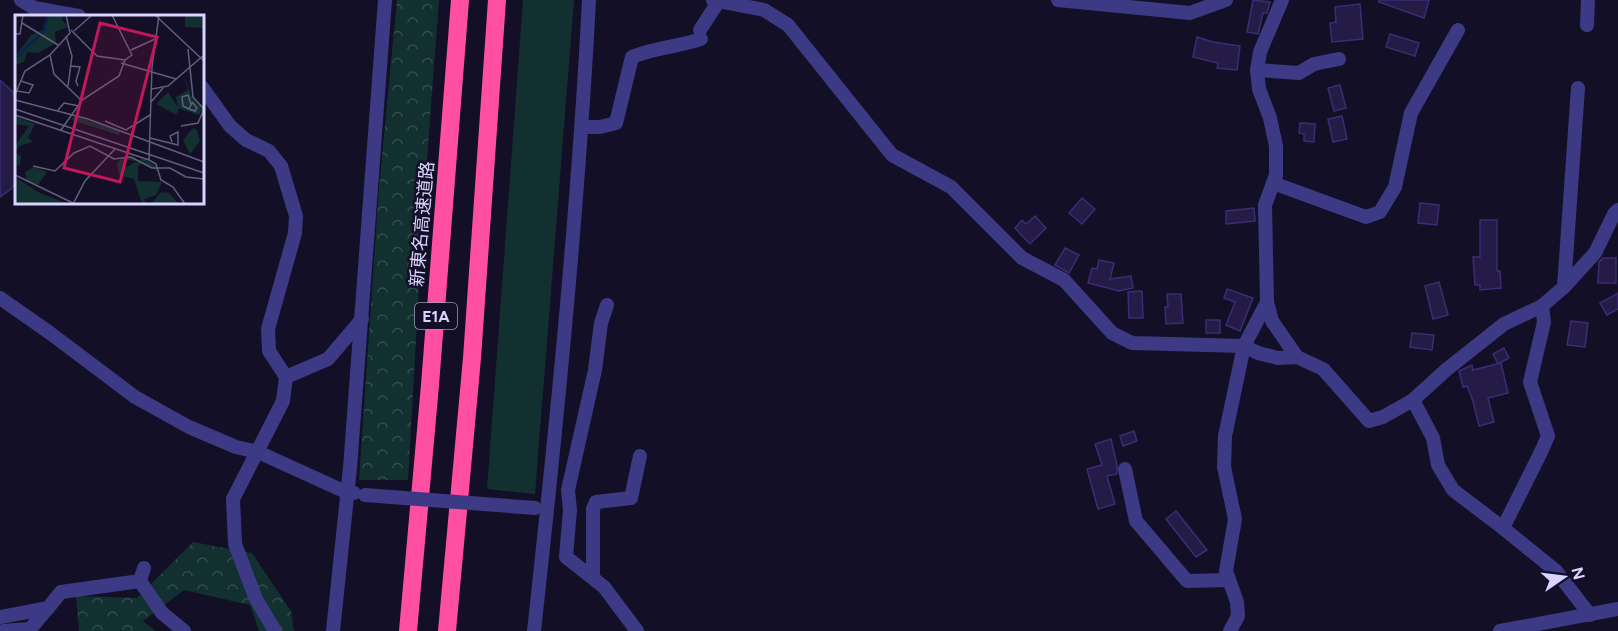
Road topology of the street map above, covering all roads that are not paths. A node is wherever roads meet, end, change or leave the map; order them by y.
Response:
1 (21, 0) edge
2 (385, 0) edge
3 (460, 0) edge
4 (497, 0) edge
5 (589, 0) edge
6 (1058, 0) edge
7 (1226, 0) edge
8 (1282, 0) edge
9 (1588, 0) edge
10 (716, 1) edge
11 (764, 5) edge
12 (73, 15) edge
13 (1587, 25) dead end
14 (1458, 30) dead end
15 (1339, 59) dead end
16 (1257, 70) junction
17 (1578, 88) dead end
18 (204, 90) edge
19 (583, 127) junction
20 (1273, 183) junction
21 (1618, 210) edge
22 (1564, 287) junction
23 (0, 298) edge
24 (1267, 302) junction
25 (607, 305) dead end
26 (1542, 306) junction
27 (362, 319) junction
28 (1244, 346) junction
29 (1298, 357) junction
30 (286, 377) junction
31 (1413, 400) junction
32 (258, 452) junction
33 (640, 456) dead end
34 (1125, 469) dead end
35 (348, 493) junction
36 (541, 508) junction
37 (570, 510) junction
38 (1503, 528) junction
39 (593, 578) junction
40 (1229, 580) junction
41 (48, 608) junction
42 (1618, 609) edge
43 (1590, 615) junction
44 (0, 617) edge
45 (3, 631) edge
46 (46, 631) edge
47 (184, 631) edge
48 (275, 631) edge
49 (333, 631) edge
50 (408, 631) edge
51 (447, 631) edge
52 (534, 631) edge
53 (637, 631) edge
54 (1230, 631) edge
55 (1500, 631) edge

1 - 12 street
2 - 27 street
3 - 50 highway, 新東名高速道路 / E1A
4 - 51 highway, E1A
5 - 19 street
6 - 7 street
8 - 16 street
9 - 13 street
10 - 11 street
10 - 19 street
11 - 28 street
14 - 20 street
15 - 16 street
16 - 20 street
17 - 22 street
18 - 30 street
19 - 36 street
20 - 24 street
21 - 22 street
22 - 26 street
23 - 32 street
24 - 28 street
24 - 29 street
25 - 37 street
26 - 31 street
26 - 38 street
27 - 30 street
27 - 35 street
28 - 29 street
28 - 40 street
29 - 31 street
30 - 32 street
31 - 38 street
32 - 35 street
32 - 48 street
33 - 39 street
34 - 40 street
35 - 36 street, bridge
35 - 49 street
36 - 37 street
36 - 52 street
37 - 39 street
38 - 43 street
39 - 53 street
40 - 54 street
41 - 44 street
41 - 45 street
41 - 46 street
41 - 47 street
42 - 43 street
43 - 55 street

